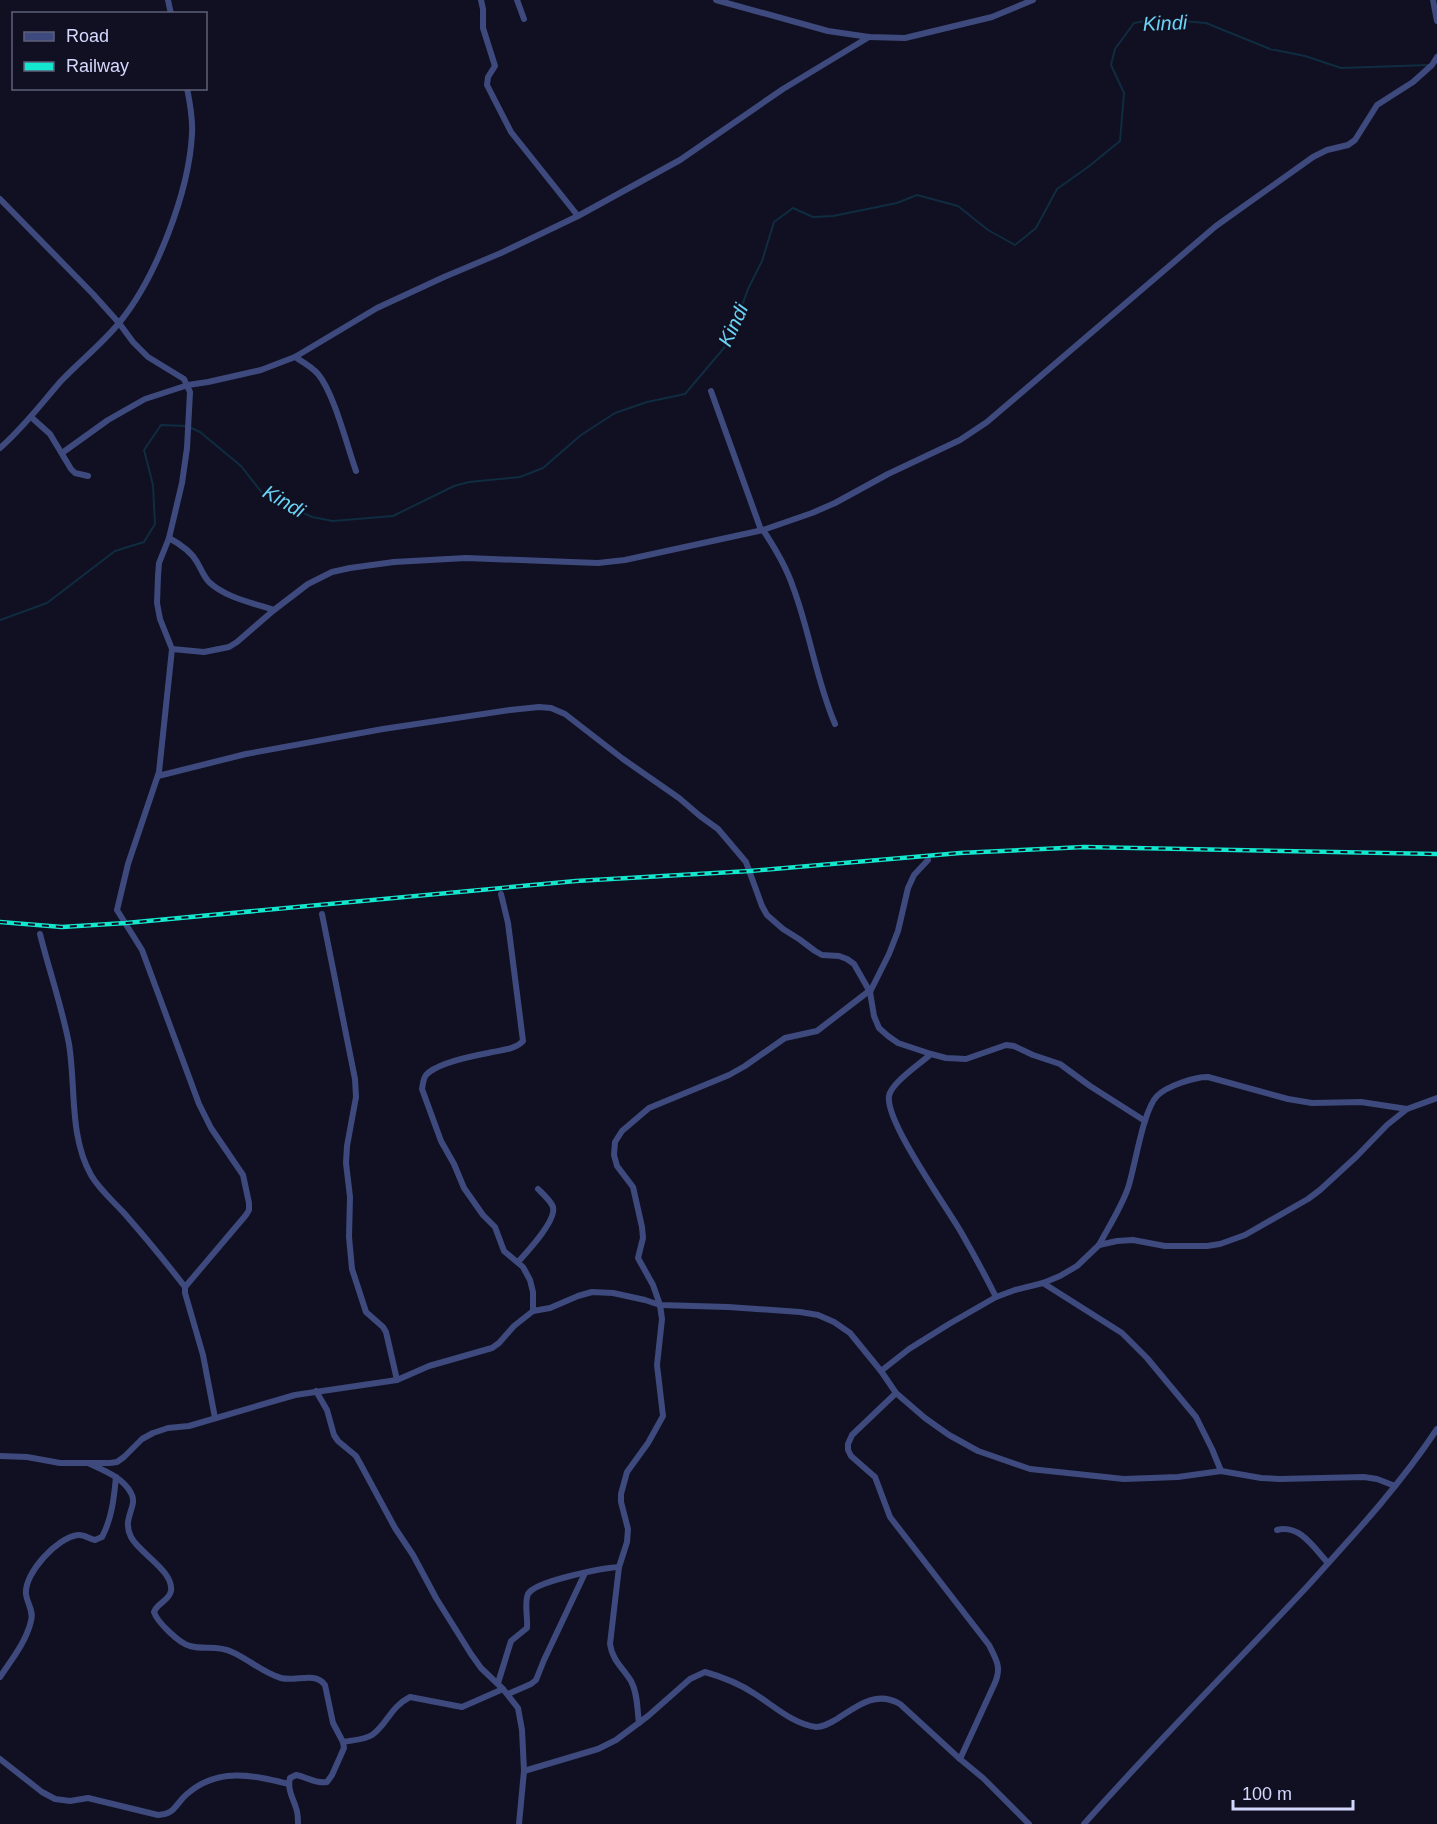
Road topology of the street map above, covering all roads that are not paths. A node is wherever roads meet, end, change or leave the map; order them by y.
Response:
1 (481, 0) edge
2 (517, 0) edge
3 (716, 0) edge
4 (1032, 0) edge
5 (1433, 0) edge
6 (524, 19) dead end
7 (1437, 21) edge
8 (869, 37) junction
9 (1437, 57) edge
10 (188, 90) edge
11 (0, 200) edge
12 (578, 216) junction
13 (119, 323) junction
14 (295, 357) junction
15 (188, 385) junction
16 (711, 391) dead end
17 (31, 417) junction
18 (0, 448) edge
19 (62, 453) junction
20 (356, 471) dead end
21 (87, 476) dead end
22 (762, 530) junction
23 (169, 538) junction
24 (274, 610) junction
25 (172, 649) junction
26 (835, 724) dead end
27 (158, 776) junction
28 (928, 861) dead end
29 (501, 894) dead end
30 (321, 914) dead end
31 (40, 934) dead end
32 (870, 992) junction
33 (931, 1054) junction
34 (1437, 1098) edge
35 (1407, 1109) junction
36 (1145, 1121) junction
37 (538, 1189) dead end
38 (1098, 1245) junction
39 (518, 1262) junction
40 (1043, 1283) junction
41 (185, 1287) junction
42 (996, 1297) junction
43 (660, 1305) junction
44 (533, 1311) junction
45 (881, 1371) junction
46 (397, 1380) junction
47 (316, 1391) junction
48 (896, 1392) junction
49 (215, 1418) junction
50 (1437, 1430) edge
51 (0, 1456) edge
52 (87, 1463) junction
53 (1221, 1471) junction
54 (116, 1477) junction
55 (1395, 1486) junction
56 (1277, 1530) dead end
57 (1328, 1563) junction
58 (619, 1567) junction
59 (586, 1573) junction
60 (0, 1677) edge
61 (503, 1689) junction
62 (639, 1723) junction
63 (343, 1742) junction
64 (0, 1759) edge
65 (960, 1759) junction
66 (524, 1771) junction
67 (289, 1784) junction
68 (298, 1824) edge
69 (519, 1824) edge
70 (1029, 1824) edge
71 (1084, 1824) edge

1 - 12 street
2 - 6 street
3 - 8 street
4 - 8 street
5 - 7 street
8 - 12 street
9 - 22 street
10 - 13 street
11 - 13 street
12 - 14 street
13 - 15 street
13 - 17 street
14 - 15 street
14 - 20 street
15 - 19 street
15 - 23 street
16 - 22 street
17 - 18 street
17 - 19 street
19 - 21 street
22 - 24 street
22 - 26 street
23 - 24 street
23 - 25 street
24 - 25 street
25 - 27 street
27 - 32 street
27 - 41 street
28 - 32 street
29 - 39 street
30 - 46 street
31 - 41 street
32 - 33 street
32 - 43 street
33 - 36 street
33 - 42 street
34 - 35 street
35 - 36 street
35 - 38 street
36 - 38 street
37 - 39 street
38 - 40 street
39 - 44 street
40 - 42 street
40 - 53 street
41 - 49 street
42 - 45 street
43 - 44 street
43 - 45 street
43 - 58 street
44 - 46 street
45 - 48 street
46 - 47 street
47 - 49 street
47 - 61 street
48 - 53 street
48 - 65 street
49 - 52 street
50 - 55 street
51 - 52 street
52 - 54 street
53 - 55 street
54 - 60 street
54 - 63 street
55 - 57 street
56 - 57 street
57 - 71 street
58 - 59 street
58 - 62 street
59 - 61 street
59 - 61 street
61 - 63 street
61 - 66 street
62 - 65 street
62 - 66 street
63 - 67 street
64 - 67 street
65 - 70 street
66 - 69 street
67 - 68 street

